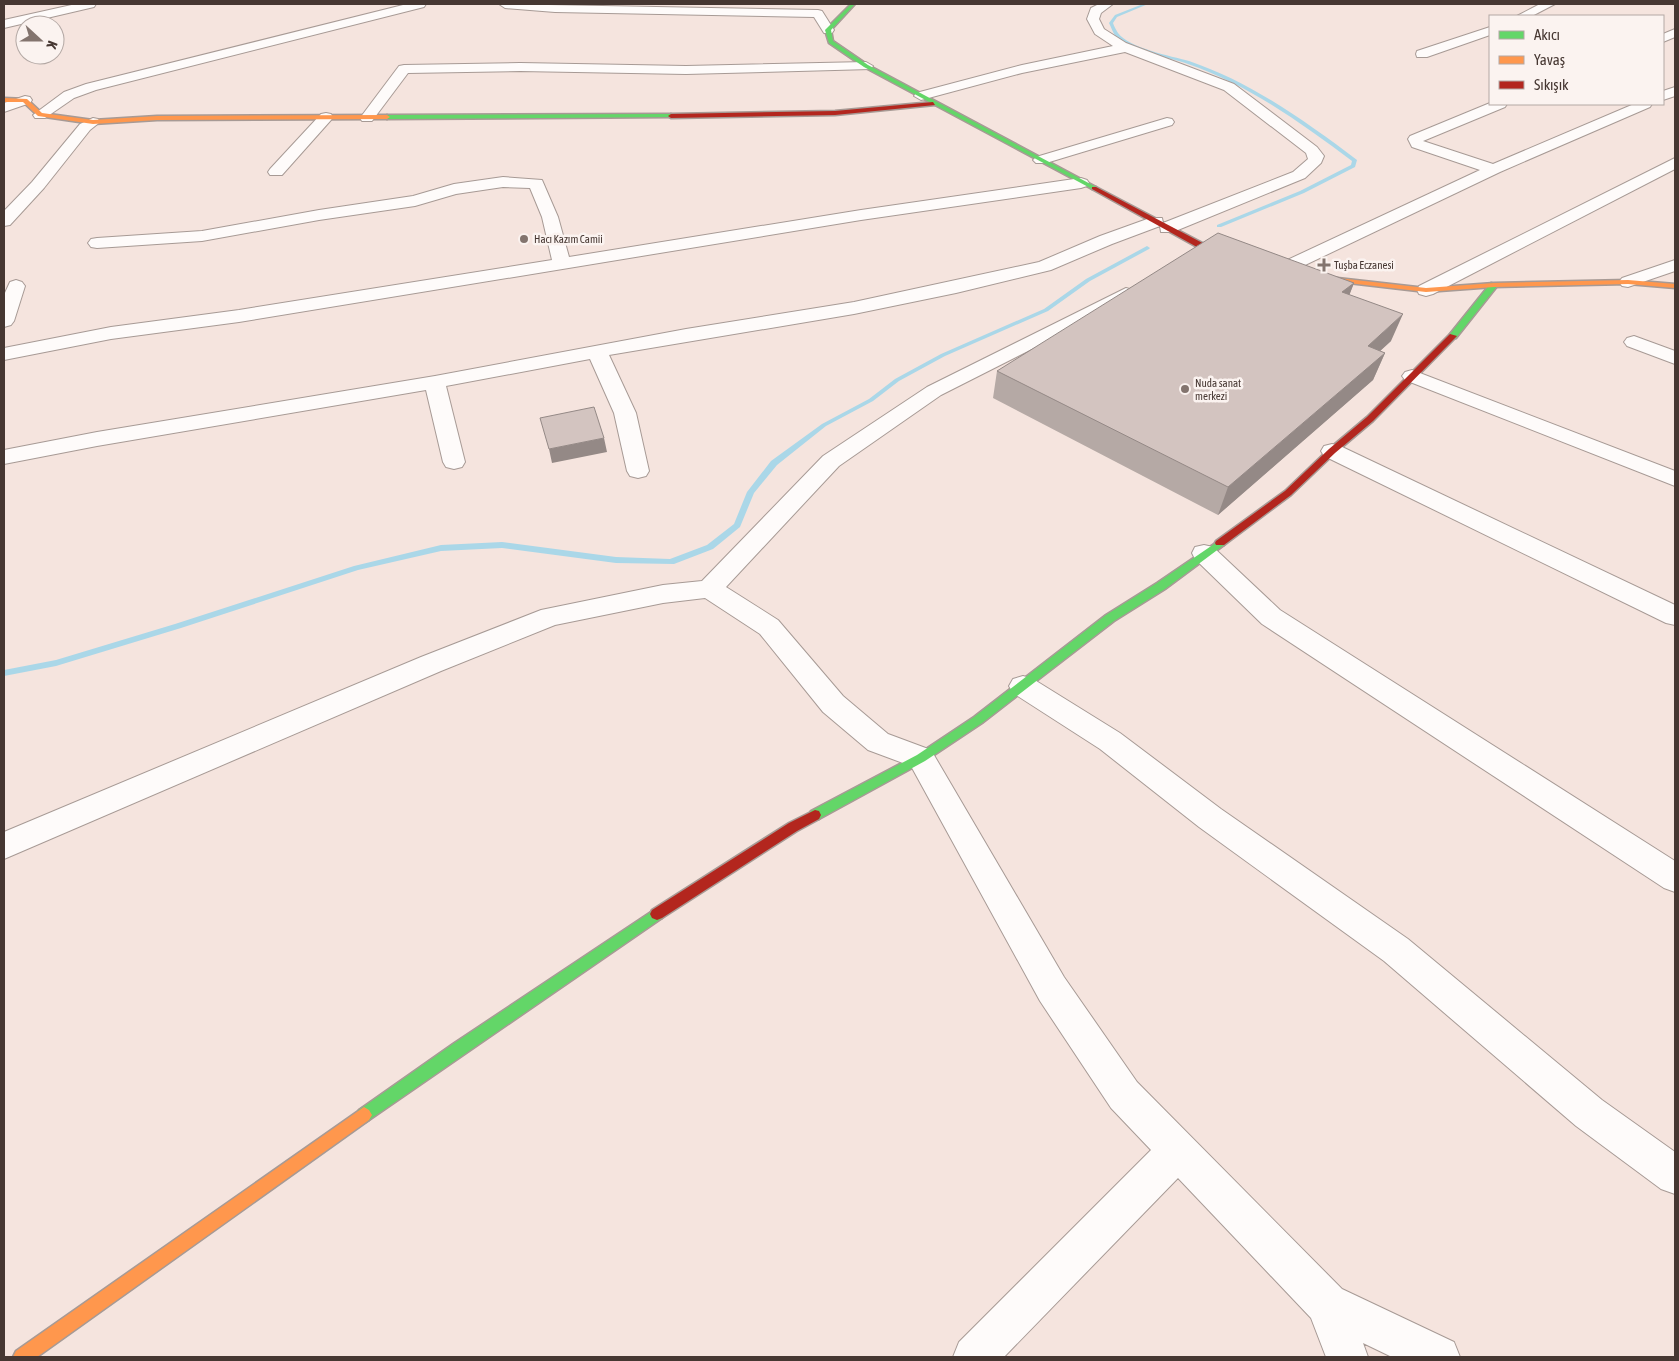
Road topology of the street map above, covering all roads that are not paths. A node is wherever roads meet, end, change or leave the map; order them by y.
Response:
1 (90, 4) edge
2 (420, 4) edge
3 (505, 4) edge
4 (853, 4) edge
5 (1107, 4) edge
6 (1548, 4) edge
7 (1525, 15) edge
8 (7, 21) edge
9 (828, 30) junction
10 (1489, 31) edge
11 (1125, 48) junction
12 (1422, 54) dead end
13 (866, 66) junction
14 (921, 96) junction
15 (4, 100) edge
16 (25, 100) junction
17 (933, 104) junction
18 (1498, 105) edge
19 (1643, 105) edge
20 (4, 108) edge
21 (40, 115) junction
22 (326, 117) junction
23 (367, 118) junction
24 (93, 122) junction
25 (1167, 122) dead end
26 (1041, 160) junction
27 (1675, 163) edge
28 (1494, 169) junction
29 (276, 172) dead end
30 (1081, 183) junction
31 (4, 221) edge
32 (1162, 225) junction
33 (97, 243) dead end
34 (1209, 250) junction
35 (562, 263) junction
36 (1184, 263) edge
37 (1246, 263) edge
38 (1675, 264) edge
39 (1269, 271) joint
40 (1628, 282) junction
41 (1494, 284) junction
42 (1142, 285) edge
43 (16, 286) dead end
44 (1675, 286) edge
45 (1426, 290) junction
46 (4, 320) edge
47 (1634, 342) dead end
48 (597, 352) junction
49 (4, 354) edge
50 (1675, 358) edge
51 (1412, 376) junction
52 (435, 382) junction
53 (1332, 451) junction
54 (4, 457) edge
55 (454, 462) dead end
56 (638, 471) dead end
57 (1675, 479) edge
58 (1204, 553) junction
59 (709, 589) junction
60 (1675, 616) edge
61 (1023, 686) junction
62 (921, 758) junction
63 (4, 846) edge
64 (1675, 878) edge
65 (1177, 1152) junction
66 (1675, 1175) edge
67 (1327, 1304) junction
68 (22, 1357) edge
69 (974, 1357) edge
70 (1347, 1357) edge
71 (1439, 1357) edge

1 - 8 street
2 - 21 street
3 - 9 street
4 - 9 street
5 - 11 street
6 - 7 street
9 - 13 street
10 - 12 street
11 - 14 street
11 - 32 street
13 - 14 street
13 - 23 street
14 - 17 street
15 - 16 street
16 - 20 street
16 - 21 street
17 - 23 street
17 - 26 street
18 - 28 street
19 - 28 street
21 - 24 street
22 - 23 street
22 - 24 street
22 - 29 street
24 - 31 street
25 - 26 street
26 - 30 street
27 - 45 street
28 - 39 street
30 - 32 street
30 - 35 street
32 - 34 street
32 - 48 street
33 - 35 street
34 - 36 street
34 - 37 street
35 - 49 street
38 - 40 street
39 - 45 street
40 - 41 street
40 - 44 street
41 - 45 street
41 - 51 street
42 - 59 street
43 - 46 street
47 - 50 street
48 - 52 street
48 - 56 street
51 - 53 street
51 - 57 street
52 - 54 street
52 - 55 street
53 - 58 street
53 - 60 street
58 - 61 street
58 - 64 street
59 - 62 street
59 - 63 street
61 - 62 street
61 - 66 street
62 - 65 street
62 - 68 street
65 - 67 street
65 - 69 street
67 - 70 street
67 - 71 street

